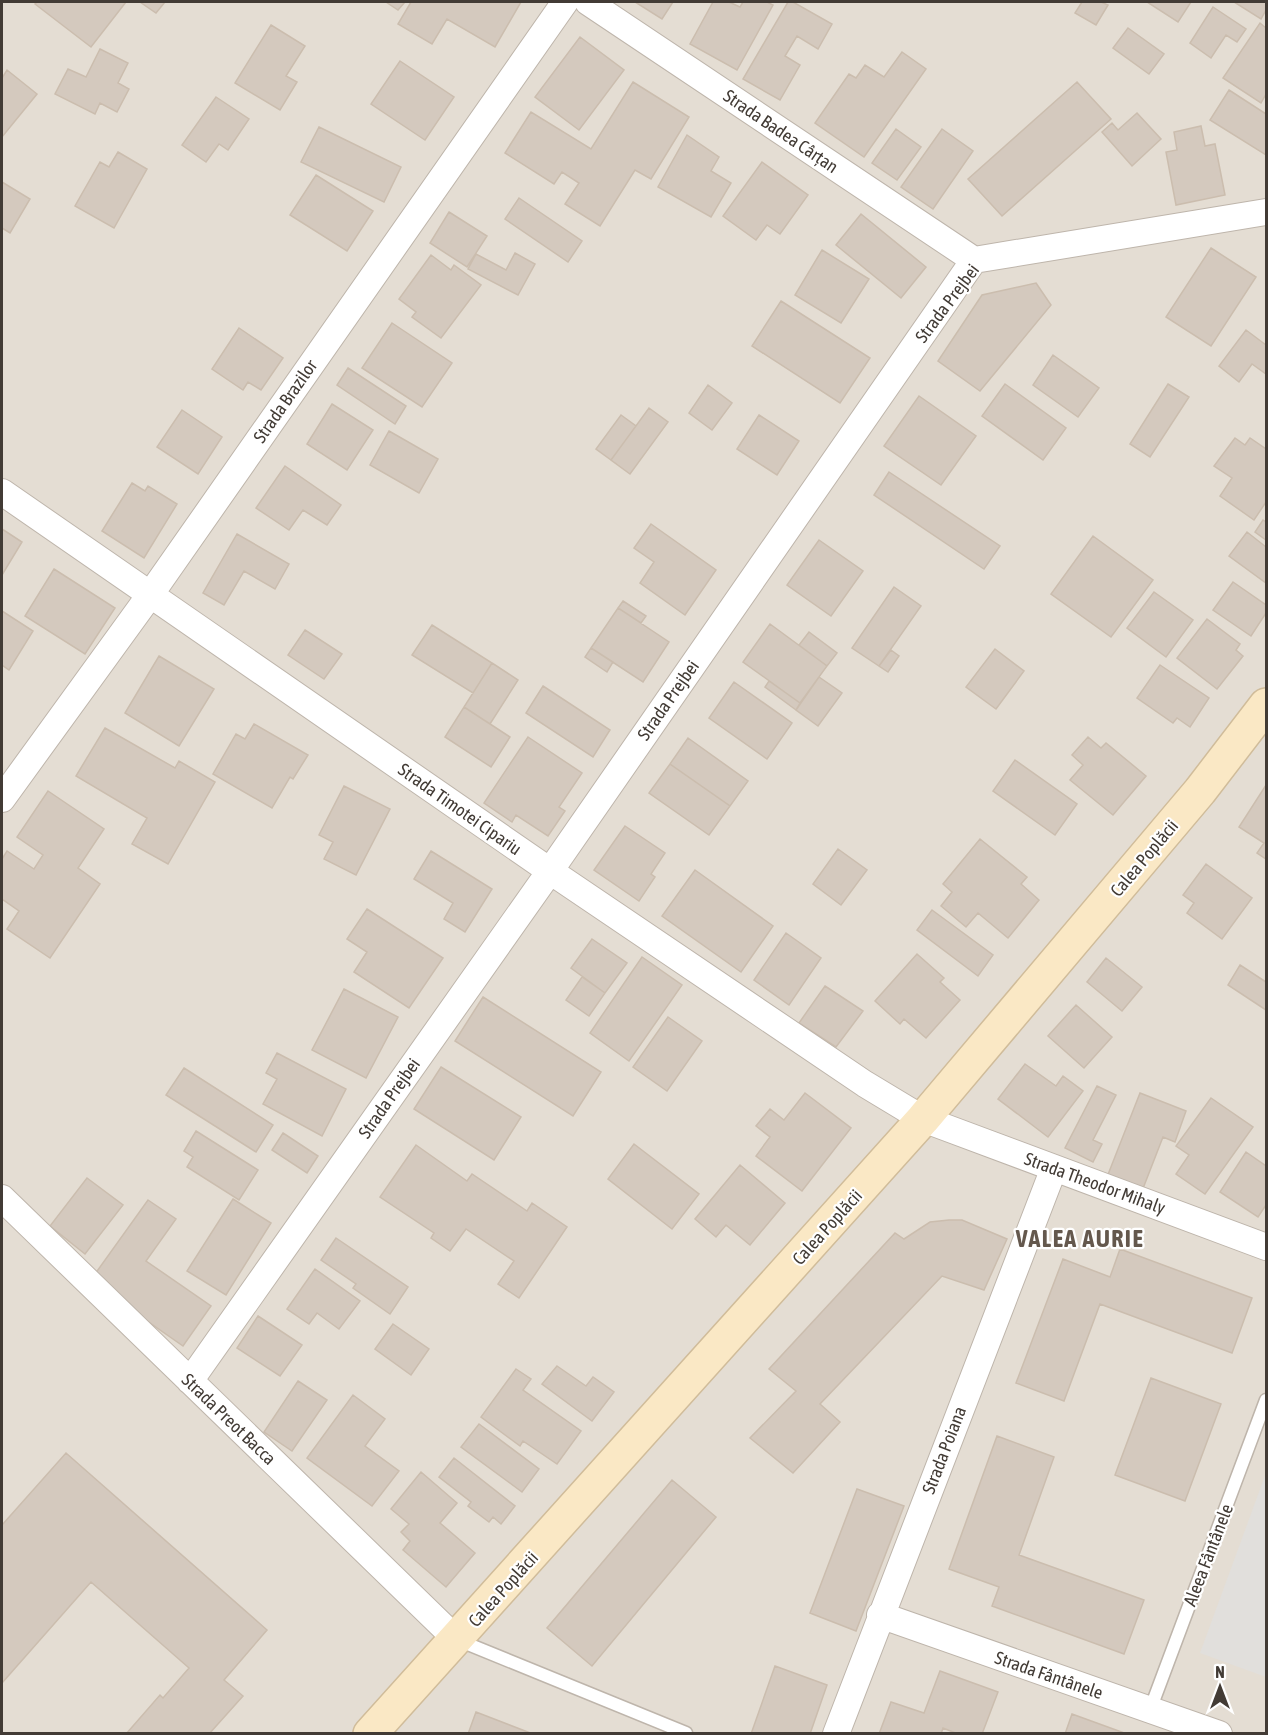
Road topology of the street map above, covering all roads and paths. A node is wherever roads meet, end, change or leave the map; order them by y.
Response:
1 (564, 2) edge
2 (588, 2) edge
3 (1266, 212) edge
4 (974, 260) junction
5 (2, 492) edge
6 (150, 595) junction
7 (1266, 705) edge
8 (2, 799) edge
9 (550, 872) junction
10 (924, 1119) junction
11 (1054, 1168) junction
12 (2, 1198) edge
13 (1266, 1247) edge
14 (190, 1381) junction
15 (1266, 1400) edge
16 (880, 1615) junction
17 (457, 1640) junction
18 (1150, 1710) junction
19 (686, 1733) edge
20 (370, 1734) edge
21 (836, 1734) edge
22 (1219, 1734) edge

1 - 6 street, Strada Brazilor
2 - 4 street, Strada Badea Cârțan
3 - 4 street, Strada Prejbei
4 - 9 street, Strada Prejbei
5 - 6 street, Strada Timotei Cipariu
6 - 8 street, Strada Brazilor
6 - 9 street, Strada Timotei Cipariu
7 - 10 main road, Calea Poplăcii
9 - 10 street, Strada Timotei Cipariu
9 - 14 street, Strada Prejbei
10 - 11 street, Strada Theodor Mihaly
10 - 17 main road, Calea Poplăcii
11 - 13 street, Strada Theodor Mihaly
11 - 16 street, Strada Poiana
12 - 14 street, Strada Preot Bacca
14 - 17 street, Strada Preot Bacca
15 - 18 lane, Aleea Fântânele
16 - 18 street, Strada Fântânele
16 - 21 street, Strada Poiana
17 - 19 lane
17 - 20 main road, Calea Poplăcii
18 - 22 street, Strada Fântânele

